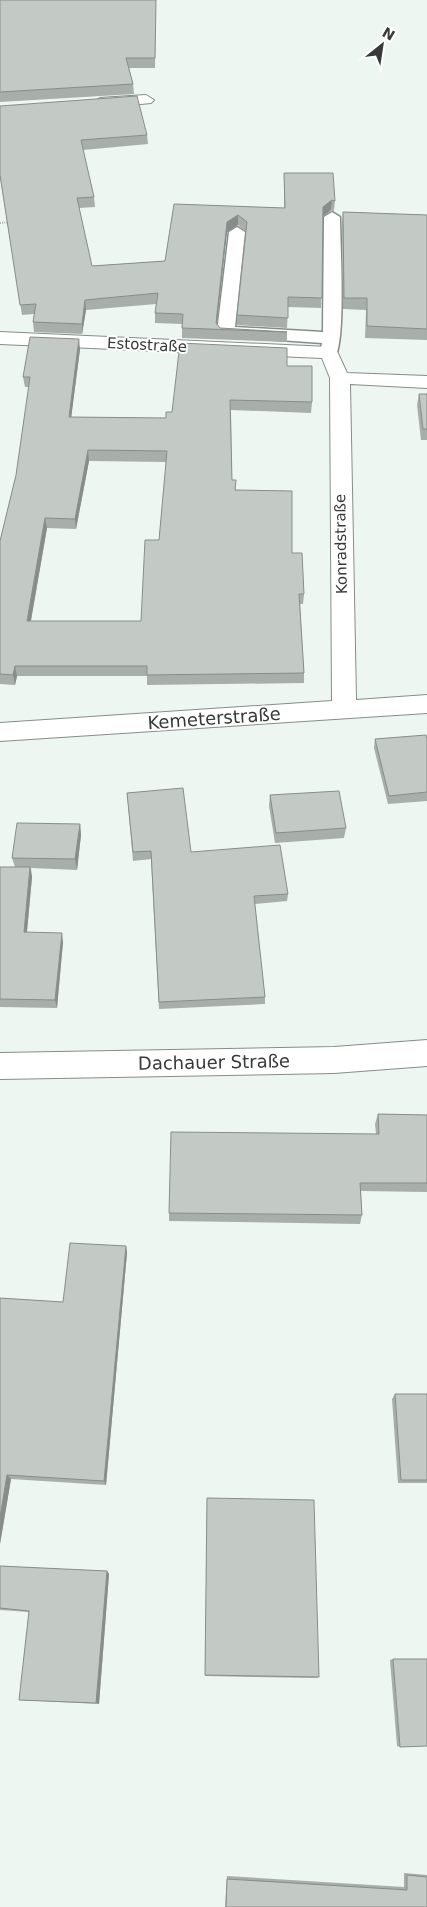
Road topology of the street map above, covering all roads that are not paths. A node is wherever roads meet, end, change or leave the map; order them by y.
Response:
1 (146, 100) dead end
2 (85, 104) edge
3 (332, 217) dead end
4 (236, 232) edge
5 (0, 338) edge
6 (330, 346) junction
7 (340, 378) junction
8 (427, 382) edge
9 (427, 704) edge
10 (344, 710) junction
11 (0, 732) edge
12 (427, 1053) edge
13 (0, 1066) edge

1 - 2 street
3 - 6 lane
4 - 6 lane
5 - 6 street, Estostraße
6 - 7 street
7 - 8 street
7 - 10 street, Konradstraße
9 - 10 street, Kemeterstraße
10 - 11 street, Kemeterstraße
12 - 13 street, Dachauer Straße

